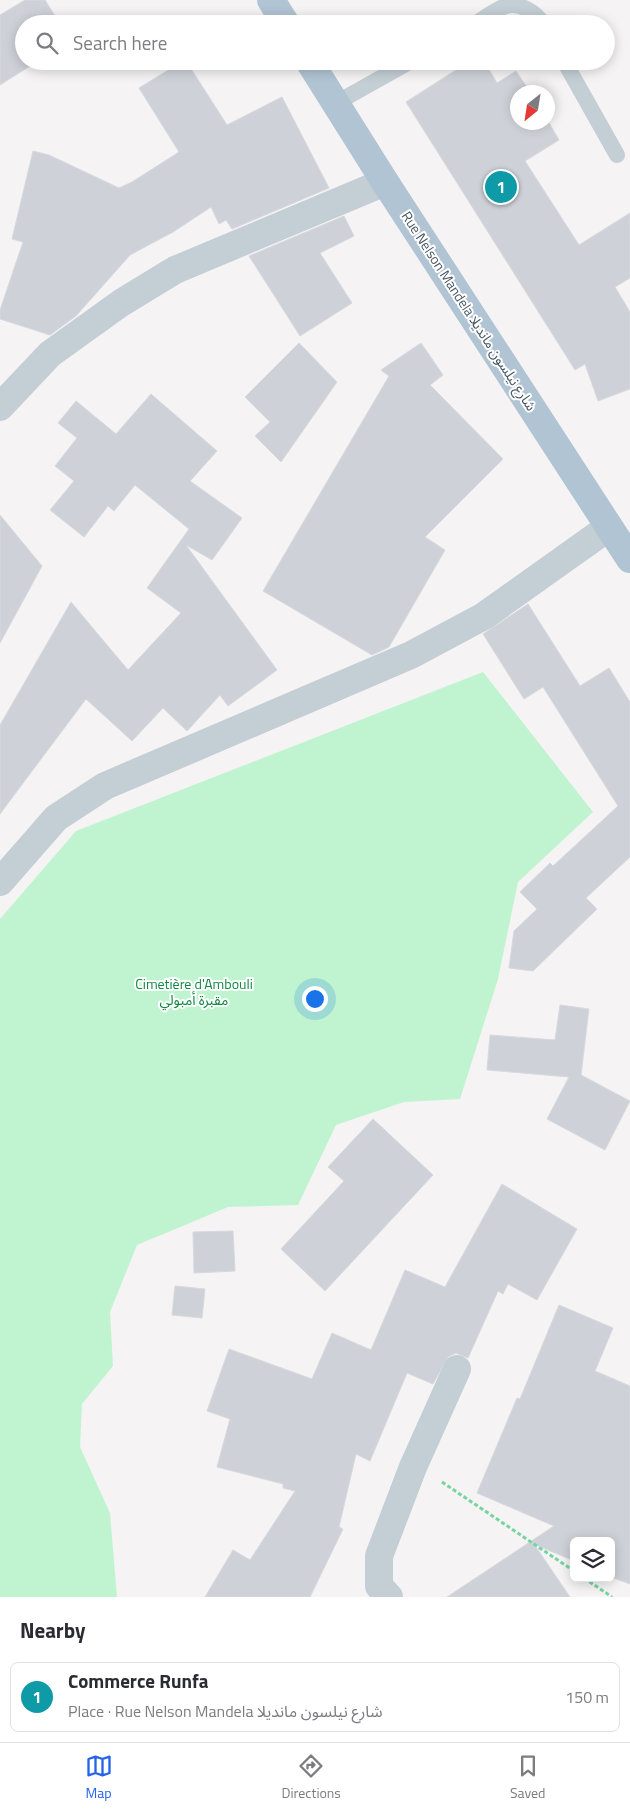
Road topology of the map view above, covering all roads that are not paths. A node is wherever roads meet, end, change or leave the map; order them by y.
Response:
1 (271, 0) edge
2 (280, 15) edge
3 (490, 15) edge
4 (536, 15) edge
5 (316, 70) edge
6 (395, 70) edge
7 (569, 70) edge
8 (336, 103) junction
9 (618, 155) dead end
10 (385, 182) junction
11 (0, 407) edge
12 (609, 527) junction
13 (630, 559) edge
14 (0, 882) edge
15 (457, 1369) dead end
16 (389, 1597) edge

1 - 2 main road
3 - 4 lane
5 - 8 main road, Rue Nelson Mandela شارع نيلسون مانديلا
6 - 8 lane
7 - 9 lane
8 - 10 main road, Rue Nelson Mandela شارع نيلسون مانديلا
10 - 11 street
10 - 12 main road, Rue Nelson Mandela شارع نيلسون مانديلا
12 - 13 main road, Rue Nelson Mandela شارع نيلسون مانديلا
12 - 14 street
15 - 16 street

